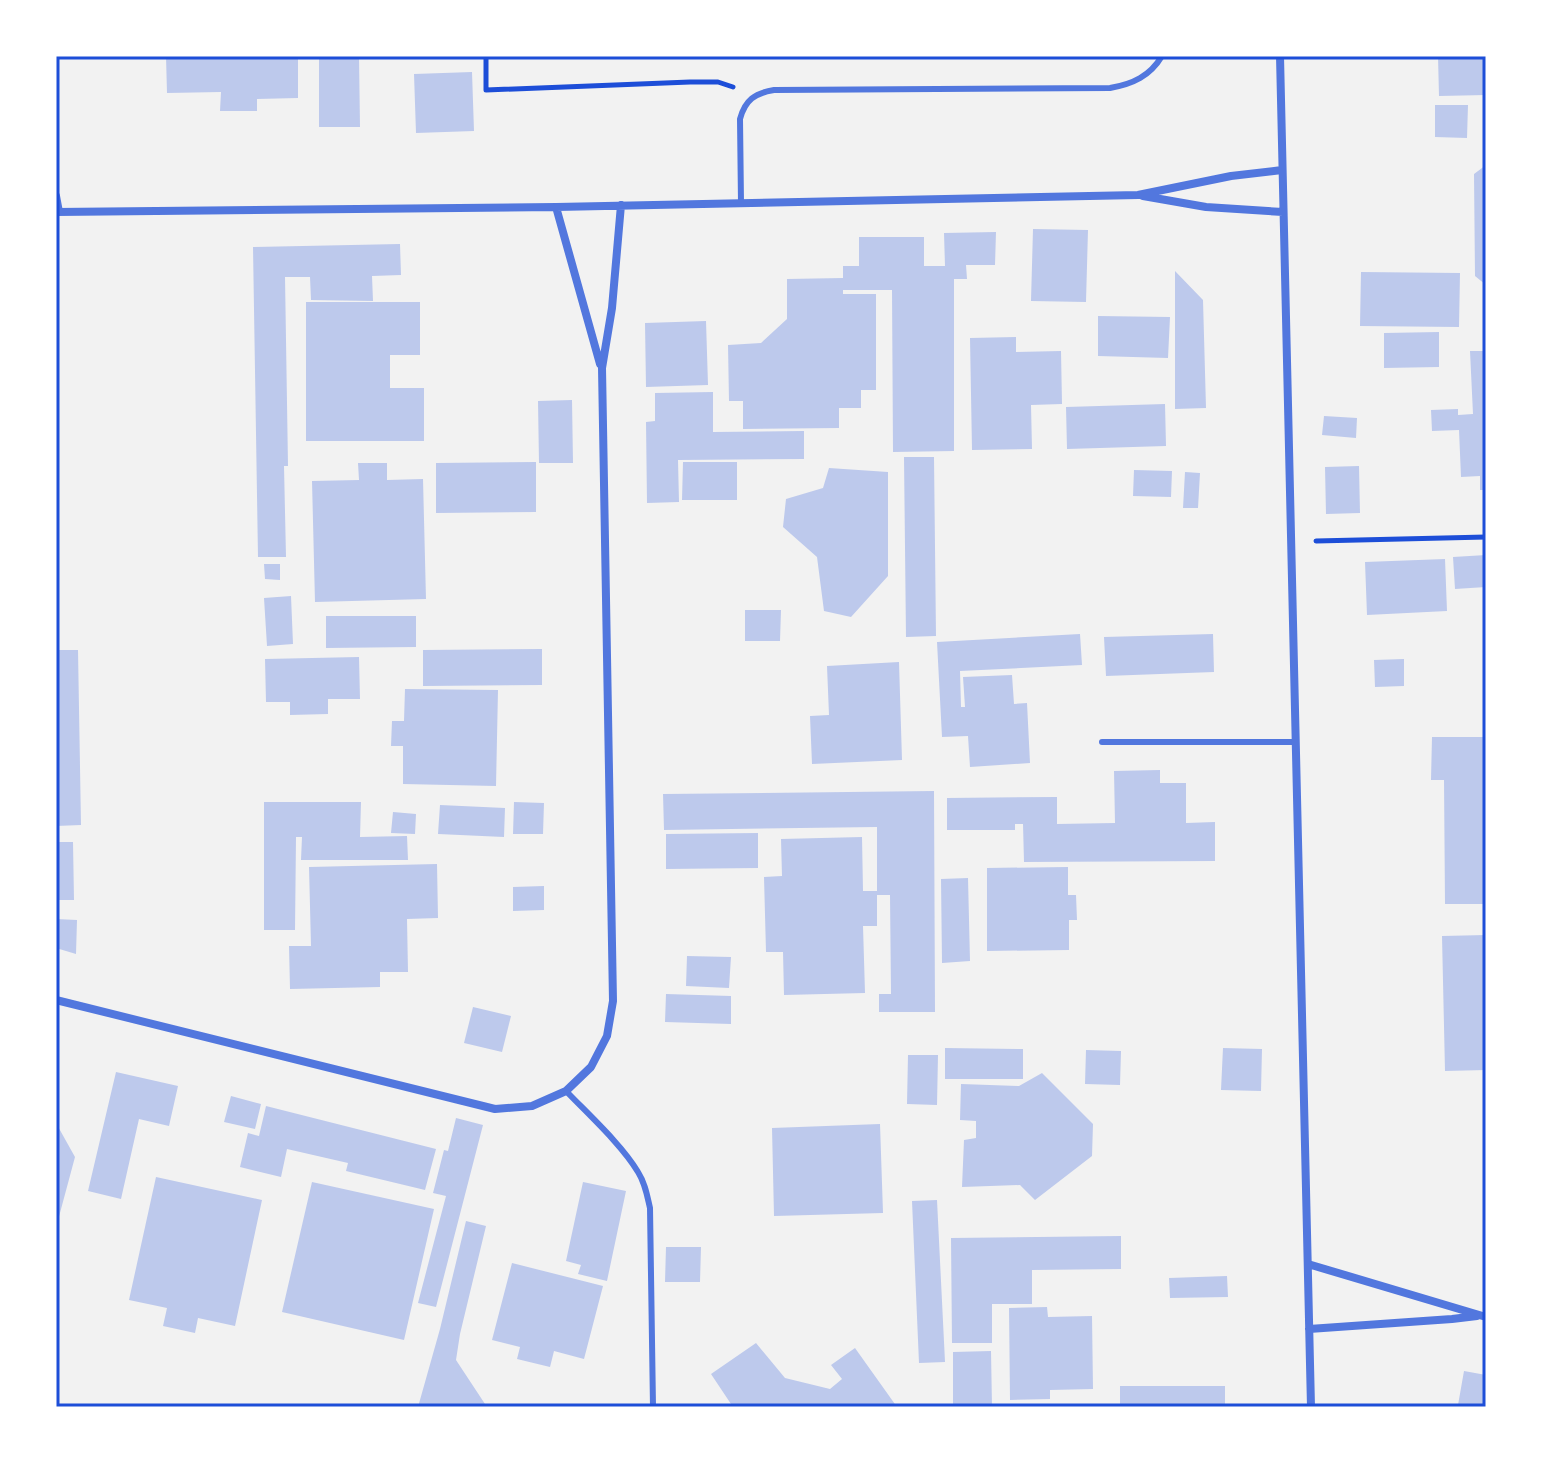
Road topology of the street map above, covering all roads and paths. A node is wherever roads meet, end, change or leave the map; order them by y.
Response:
1 (486, 56) edge
2 (1162, 56) edge
3 (1280, 56) edge
4 (751, 98) junction
5 (1282, 170) junction
6 (1138, 195) junction
7 (56, 196) edge
8 (741, 203) junction
9 (621, 205) junction
10 (556, 207) junction
11 (58, 212) edge
12 (1283, 212) junction
13 (602, 368) junction
14 (1486, 537) edge
15 (1291, 542) junction
16 (1102, 742) dead end
17 (1296, 742) junction
18 (56, 1000) edge
19 (566, 1091) junction
20 (1308, 1264) junction
21 (1482, 1317) edge
22 (1309, 1329) junction
23 (653, 1407) edge
24 (1311, 1407) edge

1 - 4 path
2 - 4 lane
3 - 5 street
4 - 8 lane
5 - 6 street
5 - 12 street
6 - 8 street
6 - 12 street
7 - 11 street
8 - 9 street
9 - 10 street
9 - 13 street
10 - 11 street
10 - 13 street
12 - 15 street
13 - 19 street
14 - 15 path
15 - 17 street
16 - 17 lane
17 - 20 street
18 - 19 street
19 - 23 lane
20 - 21 street
20 - 22 street
21 - 22 street
22 - 24 street

